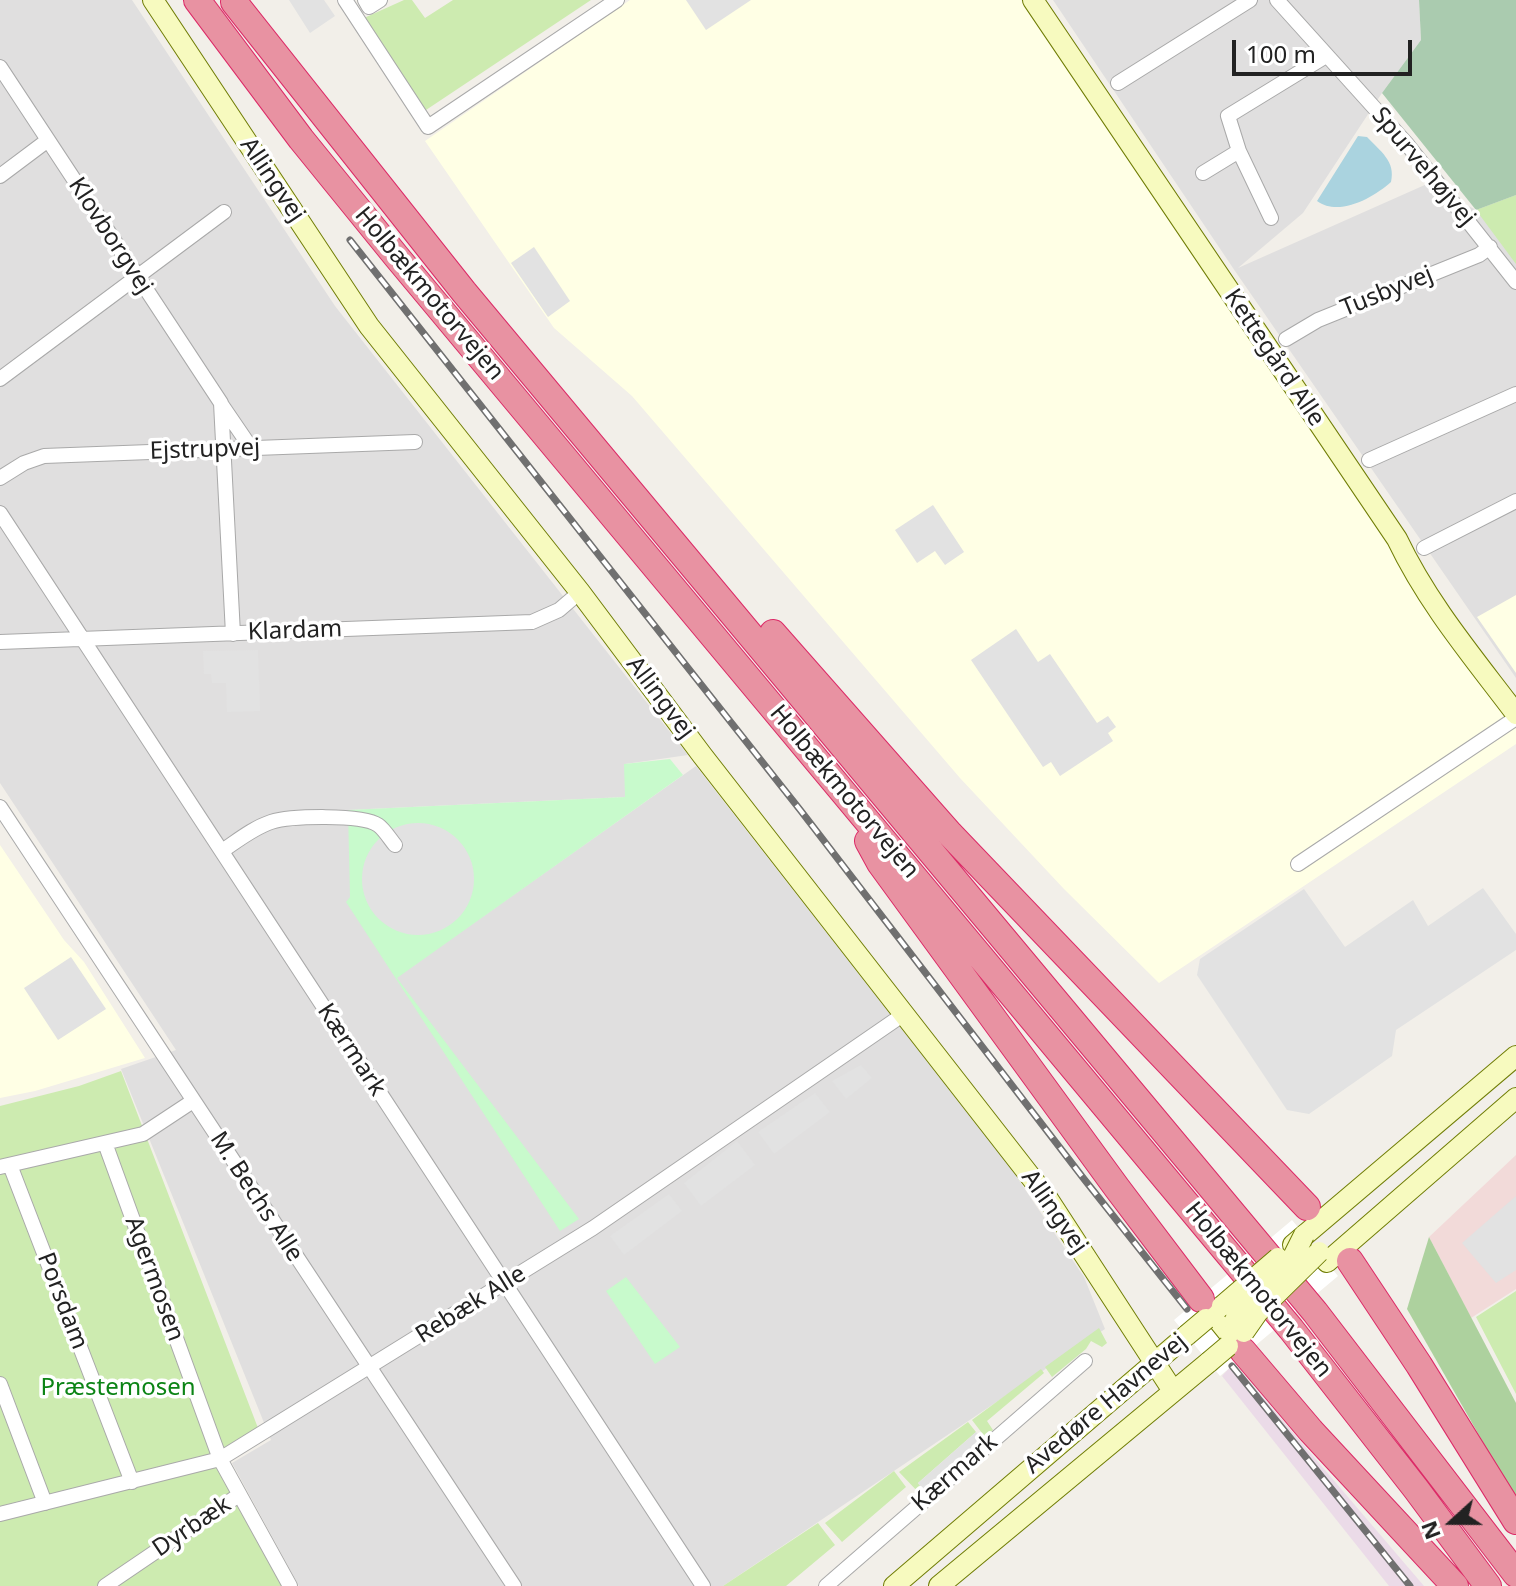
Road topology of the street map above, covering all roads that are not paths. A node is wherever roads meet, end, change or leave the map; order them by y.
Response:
1 (153, 0) edge
2 (197, 0) edge
3 (345, 0) edge
4 (365, 0) edge
5 (380, 0) edge
6 (617, 0) edge
7 (1033, 0) edge
8 (1250, 0) edge
9 (1277, 0) edge
10 (234, 2) dead end
11 (1326, 56) junction
12 (0, 67) edge
13 (1118, 83) dead end
14 (48, 140) junction
15 (1239, 151) junction
16 (1203, 173) dead end
17 (0, 176) edge
18 (224, 212) dead end
19 (1271, 218) dead end
20 (1490, 247) junction
21 (137, 277) junction
22 (1516, 282) edge
23 (1286, 339) dead end
24 (524, 364) junction
25 (0, 379) edge
26 (1516, 394) edge
27 (221, 403) junction
28 (415, 442) dead end
29 (251, 448) junction
30 (224, 449) junction
31 (1369, 460) dead end
32 (0, 478) edge
33 (1516, 501) edge
34 (0, 513) edge
35 (1424, 548) dead end
36 (580, 592) junction
37 (233, 634) junction
38 (84, 640) junction
39 (0, 642) edge
40 (1516, 716) edge
41 (838, 785) junction
42 (0, 807) edge
43 (395, 845) dead end
44 (222, 851) junction
45 (1298, 864) dead end
46 (904, 1014) junction
47 (1516, 1056) edge
48 (1516, 1098) edge
49 (193, 1101) junction
50 (105, 1143) junction
51 (5, 1166) edge
52 (1310, 1222) junction
53 (1334, 1256) junction
54 (505, 1285) junction
55 (1225, 1326) junction
56 (1085, 1361) dead end
57 (1154, 1364) junction
58 (368, 1368) junction
59 (0, 1384) edge
60 (1173, 1391) junction
61 (220, 1459) junction
62 (132, 1482) junction
63 (239, 1495) junction
64 (45, 1503) junction
65 (0, 1514) edge
66 (1516, 1521) edge
67 (1516, 1574) edge
68 (287, 1581) edge
69 (105, 1586) edge
70 (271, 1586) edge
71 (514, 1586) edge
72 (703, 1586) edge
73 (826, 1586) edge
74 (894, 1586) edge
75 (939, 1586) edge
76 (1455, 1586) edge
77 (1488, 1586) edge

1 - 36 street, Allingvej
2 - 41 highway, Holbækmotorvejen
3 - 6 street
4 - 5 street
7 - 40 street, Kettegård Alle
8 - 13 street
9 - 11 street, Spurvehøjvej
10 - 24 highway, Holbækmotorvejen
11 - 15 street
11 - 20 street, Spurvehøjvej
12 - 14 street, Klovborgvej
14 - 17 street
14 - 21 street, Klovborgvej
15 - 16 street
15 - 19 street
18 - 21 street
20 - 22 street, Spurvehøjvej
20 - 23 street, Tusbyvej
21 - 25 street
21 - 27 street, Klovborgvej
24 - 52 highway
24 - 67 highway, Holbækmotorvejen
26 - 31 street
27 - 29 street, Klovborgvej
27 - 30 street, Klovborgvej
28 - 29 street, Ejstrupvej
29 - 30 street, Ejstrupvej
30 - 32 street, Ejstrupvej
30 - 37 street, Klovborgvej
33 - 35 street
34 - 38 street, Kærmark
36 - 37 street, Klardam
36 - 46 street, Allingvej
37 - 38 street, Klardam
38 - 39 street, Klardam
38 - 44 street, Kærmark
40 - 45 street
41 - 55 highway
41 - 77 highway, Holbækmotorvejen
42 - 49 street, M. Bechs Alle
43 - 44 street
44 - 54 street, Kærmark
46 - 54 street, Rebæk Alle
46 - 57 street, Allingvej
47 - 52 street, Avedøre Havnevej
48 - 53 street, Avedøre Havnevej
49 - 50 street
49 - 58 street, M. Bechs Alle
50 - 51 street
50 - 61 street, Agermosen
51 - 62 street, Porsdam
52 - 53 street
52 - 55 street, Avedøre Havnevej, bridge
53 - 55 street, Avedøre Havnevej, bridge
53 - 66 highway
54 - 58 street, Rebæk Alle
54 - 72 street, Kærmark
55 - 57 street, Avedøre Havnevej, bridge
55 - 60 street, Avedøre Havnevej, bridge
55 - 76 highway
56 - 73 street, Kærmark
57 - 60 street, Allingvej
57 - 74 street, Avedøre Havnevej
58 - 61 street, Rebæk Alle
58 - 71 street, M. Bechs Alle
59 - 64 street
60 - 75 street, Avedøre Havnevej
61 - 62 street, Rebæk Alle
61 - 63 street, Agermosen
62 - 64 street, Rebæk Alle
63 - 68 street, Agermosen
63 - 69 street, Dyrbæk
64 - 65 street, Rebæk Alle
68 - 70 street

